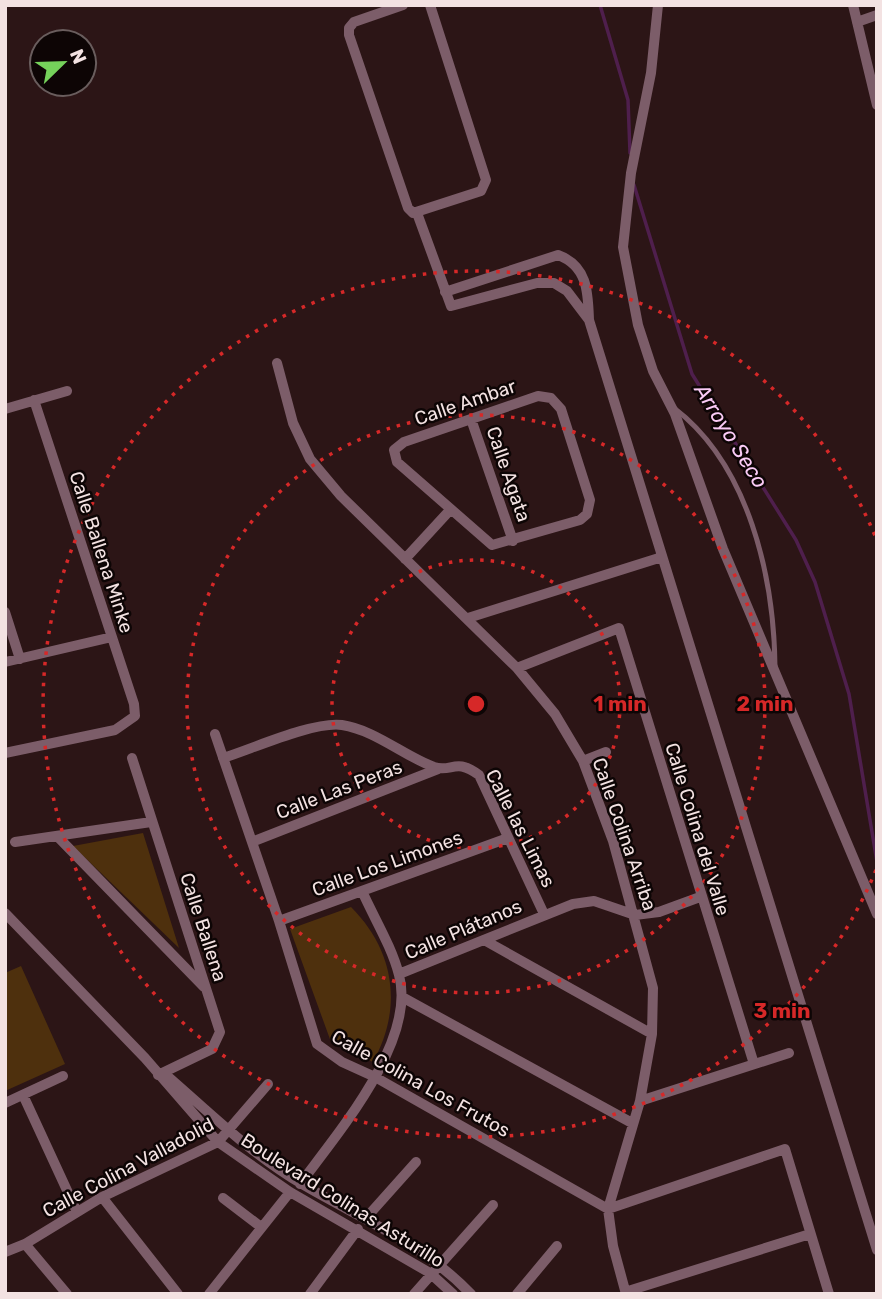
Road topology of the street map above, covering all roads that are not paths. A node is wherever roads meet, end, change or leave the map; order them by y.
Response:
1 (403, 5) edge
2 (430, 5) edge
3 (658, 5) edge
4 (850, 6) edge
5 (877, 15) edge
6 (858, 22) junction
7 (877, 105) edge
8 (417, 213) junction
9 (444, 292) junction
10 (589, 320) junction
11 (276, 363) dead end
12 (67, 391) dead end
13 (34, 400) junction
14 (669, 404) junction
15 (5, 409) edge
16 (471, 419) junction
17 (450, 510) junction
18 (513, 541) junction
19 (662, 557) junction
20 (405, 559) junction
21 (5, 612) edge
22 (468, 618) junction
23 (112, 637) junction
24 (20, 659) junction
25 (5, 662) edge
26 (517, 668) junction
27 (775, 669) junction
28 (215, 734) dead end
29 (606, 752) dead end
30 (5, 753) edge
31 (132, 758) dead end
32 (223, 758) junction
33 (583, 761) junction
34 (438, 769) junction
35 (151, 822) junction
36 (57, 836) junction
37 (508, 838) junction
38 (15, 842) dead end
39 (252, 842) junction
40 (362, 891) junction
41 (700, 897) junction
42 (5, 913) edge
43 (544, 914) junction
44 (877, 914) edge
45 (635, 915) junction
46 (279, 921) junction
47 (484, 940) junction
48 (399, 974) junction
49 (206, 989) junction
50 (402, 996) junction
51 (652, 1034) junction
52 (789, 1053) dead end
53 (754, 1064) junction
54 (161, 1074) junction
55 (63, 1076) dead end
56 (375, 1077) junction
57 (268, 1084) dead end
58 (23, 1095) junction
59 (639, 1101) junction
60 (5, 1103) edge
61 (632, 1123) junction
62 (230, 1131) junction
63 (218, 1142) junction
64 (416, 1162) dead end
65 (300, 1184) junction
66 (290, 1192) junction
67 (102, 1197) junction
68 (223, 1198) dead end
69 (493, 1205) dead end
70 (608, 1209) junction
71 (77, 1212) junction
72 (366, 1218) junction
73 (261, 1227) junction
74 (358, 1229) junction
75 (810, 1234) junction
76 (25, 1244) junction
77 (557, 1246) dead end
78 (877, 1250) edge
79 (5, 1252) edge
80 (439, 1263) junction
81 (430, 1273) junction
82 (626, 1293) edge
83 (67, 1294) edge
84 (178, 1294) edge
85 (209, 1294) edge
86 (310, 1294) edge
87 (414, 1294) edge
88 (453, 1294) edge
89 (471, 1294) edge
90 (517, 1294) edge
91 (829, 1294) edge

1 - 8 street
2 - 8 street
3 - 14 street
4 - 6 street
5 - 6 street
6 - 7 street
8 - 9 street
9 - 10 street
9 - 10 street
10 - 19 street
11 - 20 street, Calle Colina Arriba
12 - 13 street
13 - 15 street
13 - 23 street, Calle Ballena Minke
14 - 27 street
14 - 27 lane
16 - 17 street, Calle Ambar
16 - 18 street, Calle Agata
16 - 18 street, Calle Ambar
17 - 18 street
17 - 20 street
19 - 22 street
19 - 78 street
20 - 22 street, Calle Colina Arriba
21 - 24 street
22 - 26 street, Calle Colina Arriba
23 - 24 street
23 - 30 street, Calle Ballena Minke
24 - 25 street
26 - 33 street, Calle Colina Arriba
26 - 41 street, Calle Colina del Valle
27 - 44 street
28 - 32 street, Calle Colina Los Frutos
29 - 33 street
31 - 35 street, Calle Ballena
32 - 34 street, Calle las Limas
32 - 39 street, Calle Colina Los Frutos
33 - 45 street, Calle Colina Arriba
34 - 37 street, Calle las Limas
34 - 39 street, Calle Las Peras
35 - 36 street
35 - 49 street, Calle Ballena
36 - 38 street
36 - 49 street
37 - 40 street, Calle Los Limones
37 - 43 street, Calle las Limas
39 - 46 street, Calle Colina Los Frutos
40 - 46 street, Calle Los Limones
40 - 48 street
41 - 45 street, Calle Plátanos
41 - 53 street, Calle Colina del Valle
42 - 54 street
43 - 45 street, Calle Plátanos
43 - 47 street, Calle Plátanos
45 - 51 street, Calle Colina Arriba
46 - 56 street, Calle Colina Los Frutos
47 - 48 street, Calle Plátanos
47 - 51 street
48 - 50 street
49 - 54 street, Calle Ballena
50 - 56 street
50 - 61 street
51 - 59 street, Calle Colina Arriba
52 - 53 street
53 - 59 street
54 - 62 street, Boulevard Colinas Asturillo
54 - 63 street, Boulevard Colinas Asturillo
55 - 58 street
56 - 65 street
56 - 70 street, Calle Colina Los Frutos
57 - 62 street, Calle Colina Valladolid
58 - 60 street
58 - 71 street
59 - 61 street, Calle Colina Arriba
61 - 70 street, Calle Colina Arriba
62 - 63 street, Calle Colina Valladolid
62 - 65 street, Boulevard Colinas Asturillo
63 - 66 street, Boulevard Colinas Asturillo
63 - 67 street, Calle Colina Valladolid
64 - 72 street
65 - 72 street, Boulevard Colinas Asturillo
66 - 73 street
66 - 74 street, Boulevard Colinas Asturillo
67 - 71 street, Calle Colina Valladolid
67 - 84 street
68 - 73 street
69 - 80 street
70 - 75 street
70 - 82 street, Calle Colina Arriba
71 - 76 street, Calle Colina Valladolid
72 - 80 street, Boulevard Colinas Asturillo
73 - 85 street
74 - 81 street, Boulevard Colinas Asturillo
74 - 86 street
75 - 82 street
75 - 91 street
76 - 79 street, Calle Colina Valladolid
76 - 83 street
77 - 90 street
80 - 81 street
80 - 89 street, Boulevard Colinas Asturillo
81 - 87 street
81 - 88 street, Boulevard Colinas Asturillo

